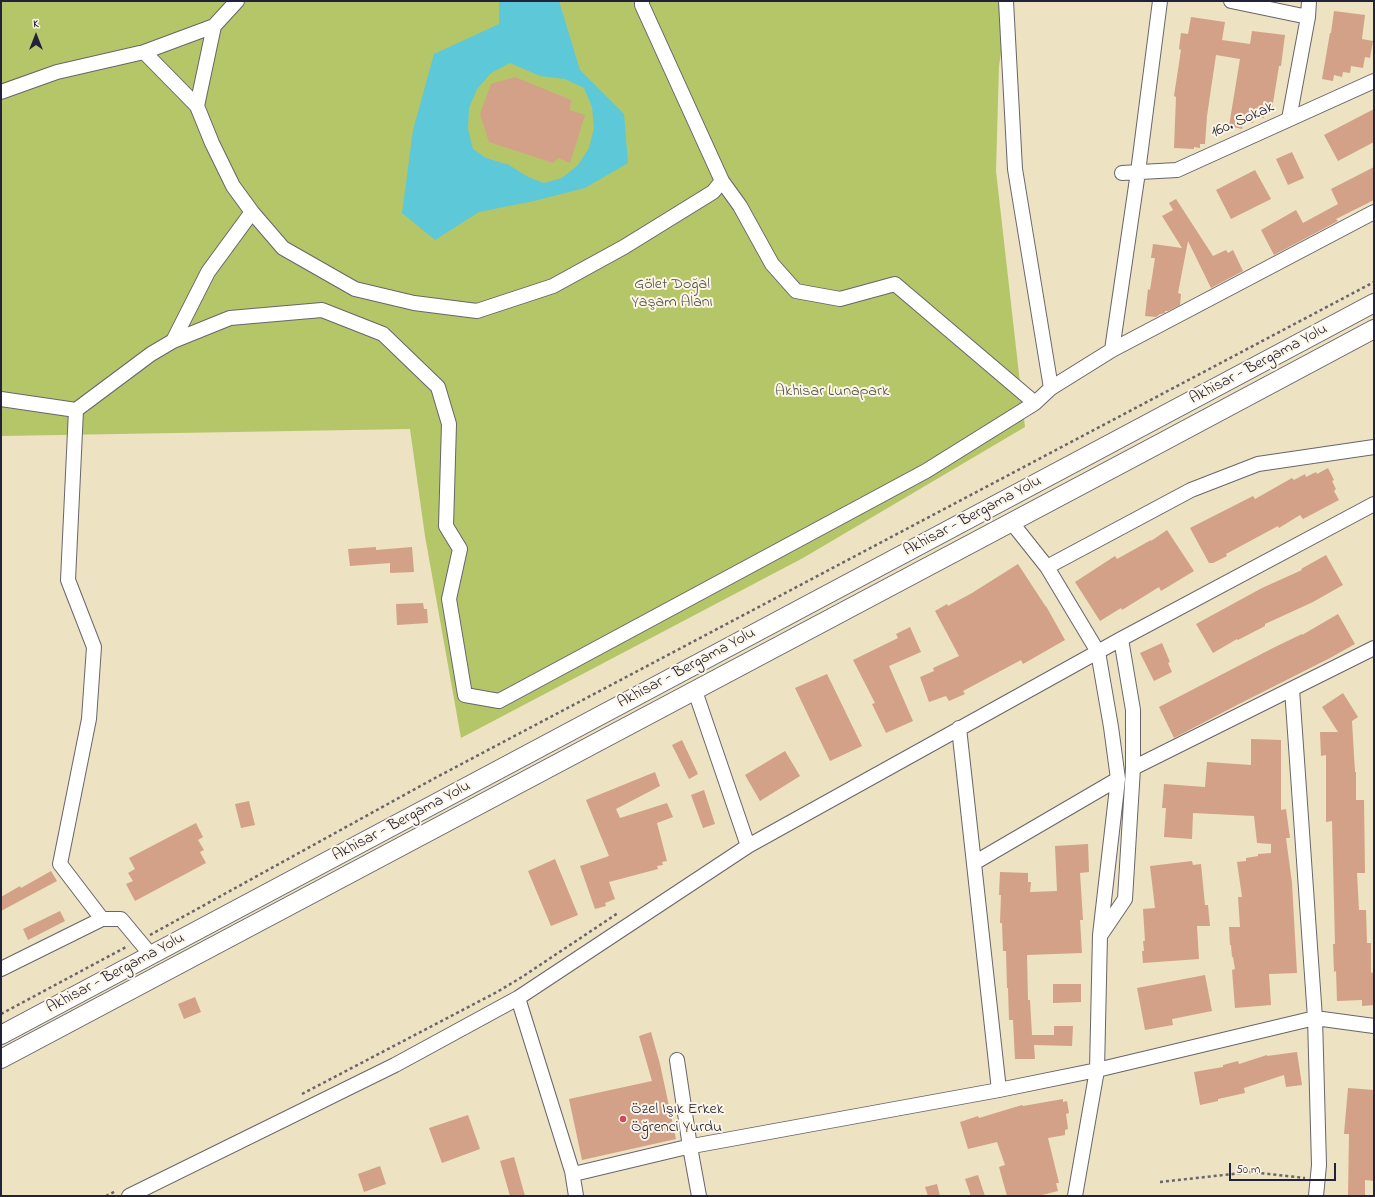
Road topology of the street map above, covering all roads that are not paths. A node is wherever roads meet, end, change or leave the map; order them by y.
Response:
1 (237, 1) edge
2 (642, 1) edge
3 (1006, 1) edge
4 (1160, 1) edge
5 (1231, 1) edge
6 (1309, 1) edge
7 (1308, 17) junction
8 (214, 26) junction
9 (144, 52) junction
10 (1374, 81) edge
11 (1, 92) edge
12 (197, 106) junction
13 (1289, 119) junction
14 (1138, 172) junction
15 (1122, 173) dead end
16 (722, 181) junction
17 (252, 212) junction
18 (1374, 212) edge
19 (1374, 303) edge
20 (1374, 328) edge
21 (173, 340) junction
22 (1112, 350) junction
23 (1051, 388) junction
24 (1, 399) edge
25 (1035, 403) junction
26 (76, 410) junction
27 (1374, 447) edge
28 (1374, 504) edge
29 (1012, 523) junction
30 (1047, 567) junction
31 (1121, 639) junction
32 (1374, 648) edge
33 (1098, 652) junction
34 (1292, 689) junction
35 (695, 691) junction
36 (959, 728) junction
37 (1133, 768) junction
38 (1118, 778) junction
39 (748, 846) junction
40 (974, 863) junction
41 (102, 919) junction
42 (1100, 935) junction
43 (151, 955) junction
44 (1, 969) edge
45 (518, 998) junction
46 (1315, 1018) junction
47 (1374, 1026) edge
48 (1, 1035) edge
49 (1, 1059) edge
50 (677, 1060) dead end
51 (1097, 1070) junction
52 (999, 1090) junction
53 (690, 1147) junction
54 (572, 1171) junction
55 (129, 1196) edge
56 (576, 1196) edge
57 (699, 1196) edge
58 (1075, 1196) edge
59 (1316, 1196) edge

1 - 8 street
2 - 16 street
3 - 23 street
4 - 14 street
5 - 7 street
6 - 7 street
7 - 13 street
8 - 9 street
8 - 12 street
9 - 11 street
9 - 12 street
10 - 13 street, 160. Sokak
12 - 17 street
13 - 14 street, 160. Sokak
14 - 15 street, 160. Sokak
14 - 22 street
16 - 17 street
16 - 25 street
17 - 21 street
18 - 22 street
19 - 43 main road, Akhisar - Bergama Yolu
20 - 29 main road, Akhisar - Bergama Yolu
21 - 25 street
21 - 26 street
22 - 23 street
23 - 25 street
24 - 26 street
26 - 41 street
27 - 30 street
28 - 31 street
29 - 30 street
29 - 35 main road, Akhisar - Bergama Yolu
30 - 33 street
31 - 33 street
31 - 37 street
32 - 34 street
33 - 36 street
33 - 38 street
34 - 37 street
34 - 46 street
35 - 39 street
35 - 49 main road, Akhisar - Bergama Yolu
36 - 39 street
36 - 40 street
37 - 42 street
38 - 40 street
38 - 42 street
39 - 45 street
40 - 52 street
41 - 43 street
41 - 44 street
42 - 51 street
43 - 48 main road, Akhisar - Bergama Yolu
45 - 54 street
45 - 55 street
46 - 47 street
46 - 51 street
46 - 59 street
50 - 53 street
51 - 52 street
51 - 58 street
52 - 53 street
53 - 54 street
53 - 57 street
54 - 56 street

